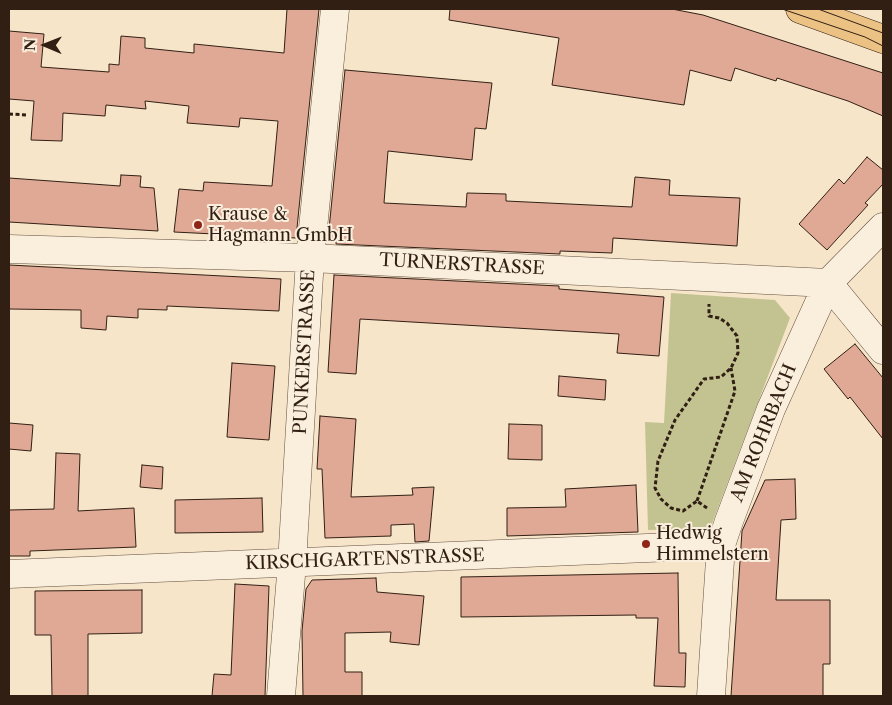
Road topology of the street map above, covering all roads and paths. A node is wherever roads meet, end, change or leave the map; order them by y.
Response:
1 (335, 9) edge
2 (800, 9) edge
3 (883, 39) edge
4 (9, 114) edge
5 (27, 115) dead end
6 (883, 227) edge
7 (9, 249) edge
8 (310, 258) junction
9 (710, 277) junction
10 (828, 282) junction
11 (883, 350) edge
12 (731, 368) junction
13 (697, 502) junction
14 (725, 533) junction
15 (292, 563) junction
16 (9, 574) edge
17 (281, 696) edge
18 (711, 696) edge

1 - 8 street, PUNKERSTRASSE
2 - 3 main road
4 - 5 path
6 - 10 street, AM ROHRBACH
7 - 8 street, TURNERSTRASSE
8 - 9 street, TURNERSTRASSE
8 - 15 street, PUNKERSTRASSE
9 - 10 street, TURNERSTRASSE
9 - 12 path
10 - 11 street
10 - 14 street, AM ROHRBACH
12 - 13 path
12 - 13 path
13 - 14 path
14 - 15 street, KIRSCHGARTENSTRASSE
14 - 18 street, AM ROHRBACH
15 - 16 street, KIRSCHGARTENSTRASSE
15 - 17 street, PUNKERSTRASSE

